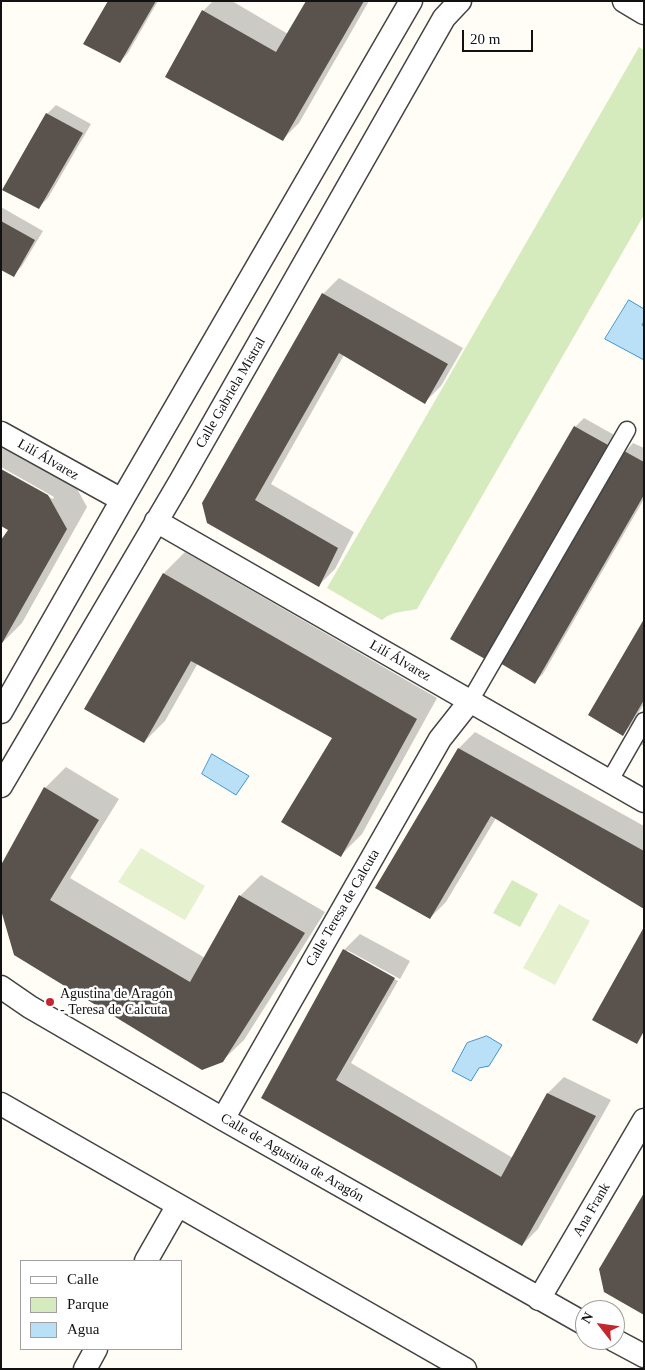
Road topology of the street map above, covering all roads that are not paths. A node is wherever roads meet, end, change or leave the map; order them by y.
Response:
1 (411, 1) edge
2 (460, 1) edge
3 (624, 1) edge
4 (644, 13) edge
5 (627, 430) dead end
6 (1, 433) edge
7 (122, 500) junction
8 (156, 521) junction
9 (470, 701) junction
10 (1, 712) edge
11 (644, 721) edge
12 (609, 782) junction
13 (1, 786) edge
14 (644, 801) edge
15 (1, 987) edge
16 (1, 1104) edge
17 (223, 1119) junction
18 (644, 1120) edge
19 (178, 1205) junction
20 (147, 1260) edge
21 (539, 1299) junction
22 (575, 1319) edge
23 (625, 1346) edge
24 (95, 1350) edge
25 (644, 1356) edge
26 (85, 1369) edge
27 (465, 1369) edge

1 - 7 street
2 - 8 street, Calle Gabriela Mistral
3 - 4 street
5 - 9 street
6 - 7 street, Lilí Álvarez
7 - 10 street
8 - 9 street, Lilí Álvarez
8 - 13 street, Calle Gabriela Mistral
9 - 12 street, Lilí Álvarez
9 - 17 street, Calle Teresa de Calcuta
11 - 12 street
12 - 14 street, Lilí Álvarez
15 - 17 street, Calle de Agustina de Aragón
16 - 19 street
17 - 21 street, Calle de Agustina de Aragón
18 - 21 street, Ana Frank
19 - 20 street
19 - 27 street
21 - 22 street, Calle de Agustina de Aragón
23 - 25 street
24 - 26 street

